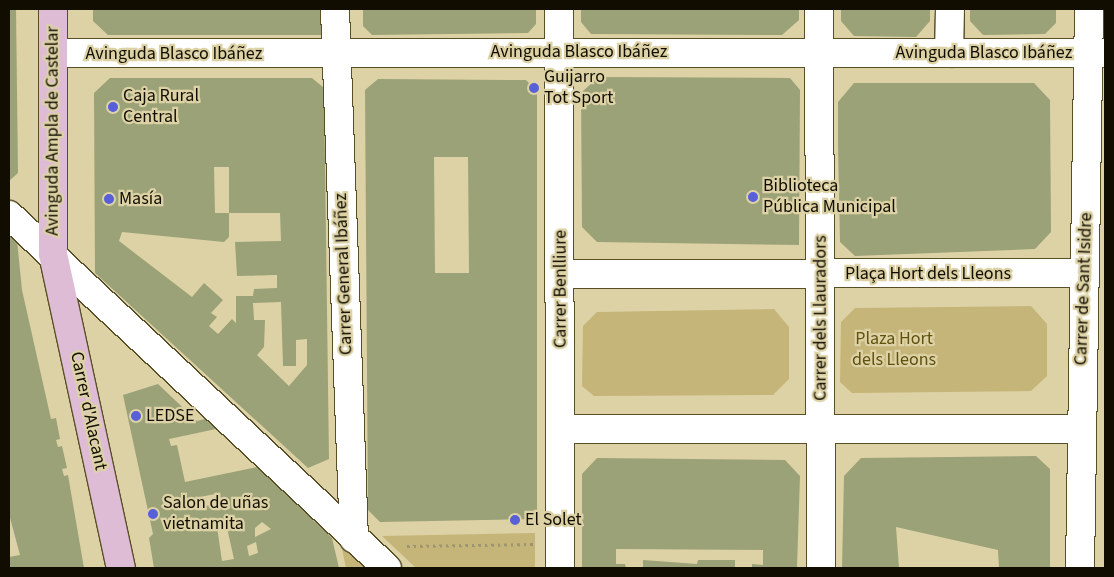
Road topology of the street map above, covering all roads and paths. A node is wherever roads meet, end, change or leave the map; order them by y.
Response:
1 (53, 9) edge
2 (335, 9) edge
3 (559, 9) edge
4 (819, 9) edge
5 (950, 9) edge
6 (1089, 9) edge
7 (559, 51) junction
8 (819, 52) junction
9 (949, 53) junction
10 (1097, 53) edge
11 (53, 54) junction
12 (335, 54) junction
13 (9, 215) edge
14 (53, 254) junction
15 (1085, 273) junction
16 (562, 274) junction
17 (822, 275) junction
18 (560, 429) junction
19 (820, 429) junction
20 (1079, 429) junction
21 (354, 539) junction
22 (402, 546) dead end
23 (540, 550) dead end
24 (122, 568) edge
25 (386, 568) edge
26 (560, 568) edge
27 (821, 568) edge
28 (1080, 568) edge

1 - 11 main road, Avinguda Ampla de Castelar
2 - 12 street, Carrer General Ibáñez
3 - 7 street, Carrer Benlliure
4 - 8 street, Carrer dels Llauradors
5 - 9 street
6 - 10 street, Carrer de Sant Isidre
7 - 8 street, Avinguda Blasco Ibáñez
7 - 12 street, Avinguda Blasco Ibáñez
7 - 16 street, Carrer Benlliure
8 - 9 street, Avinguda Blasco Ibáñez
8 - 17 street, Carrer dels Llauradors
9 - 10 street, Avinguda Blasco Ibáñez
10 - 15 street, Carrer de Sant Isidre
11 - 12 street, Avinguda Blasco Ibáñez
11 - 14 main road, Avinguda Ampla de Castelar
12 - 21 street, Carrer General Ibáñez
13 - 14 street
14 - 21 street
14 - 24 main road, Carrer d'Alacant
15 - 17 street, Plaça Hort dels Lleons
15 - 20 street, Carrer de Sant Isidre
16 - 17 street, Plaça Hort dels Lleons
16 - 18 street, Carrer Benlliure
17 - 19 street, Carrer dels Llauradors
18 - 19 street
18 - 26 street, Carrer Benlliure
19 - 20 street
19 - 27 street, Carrer dels Llauradors
20 - 28 street, Carrer de Sant Isidre
21 - 25 street
22 - 23 path

